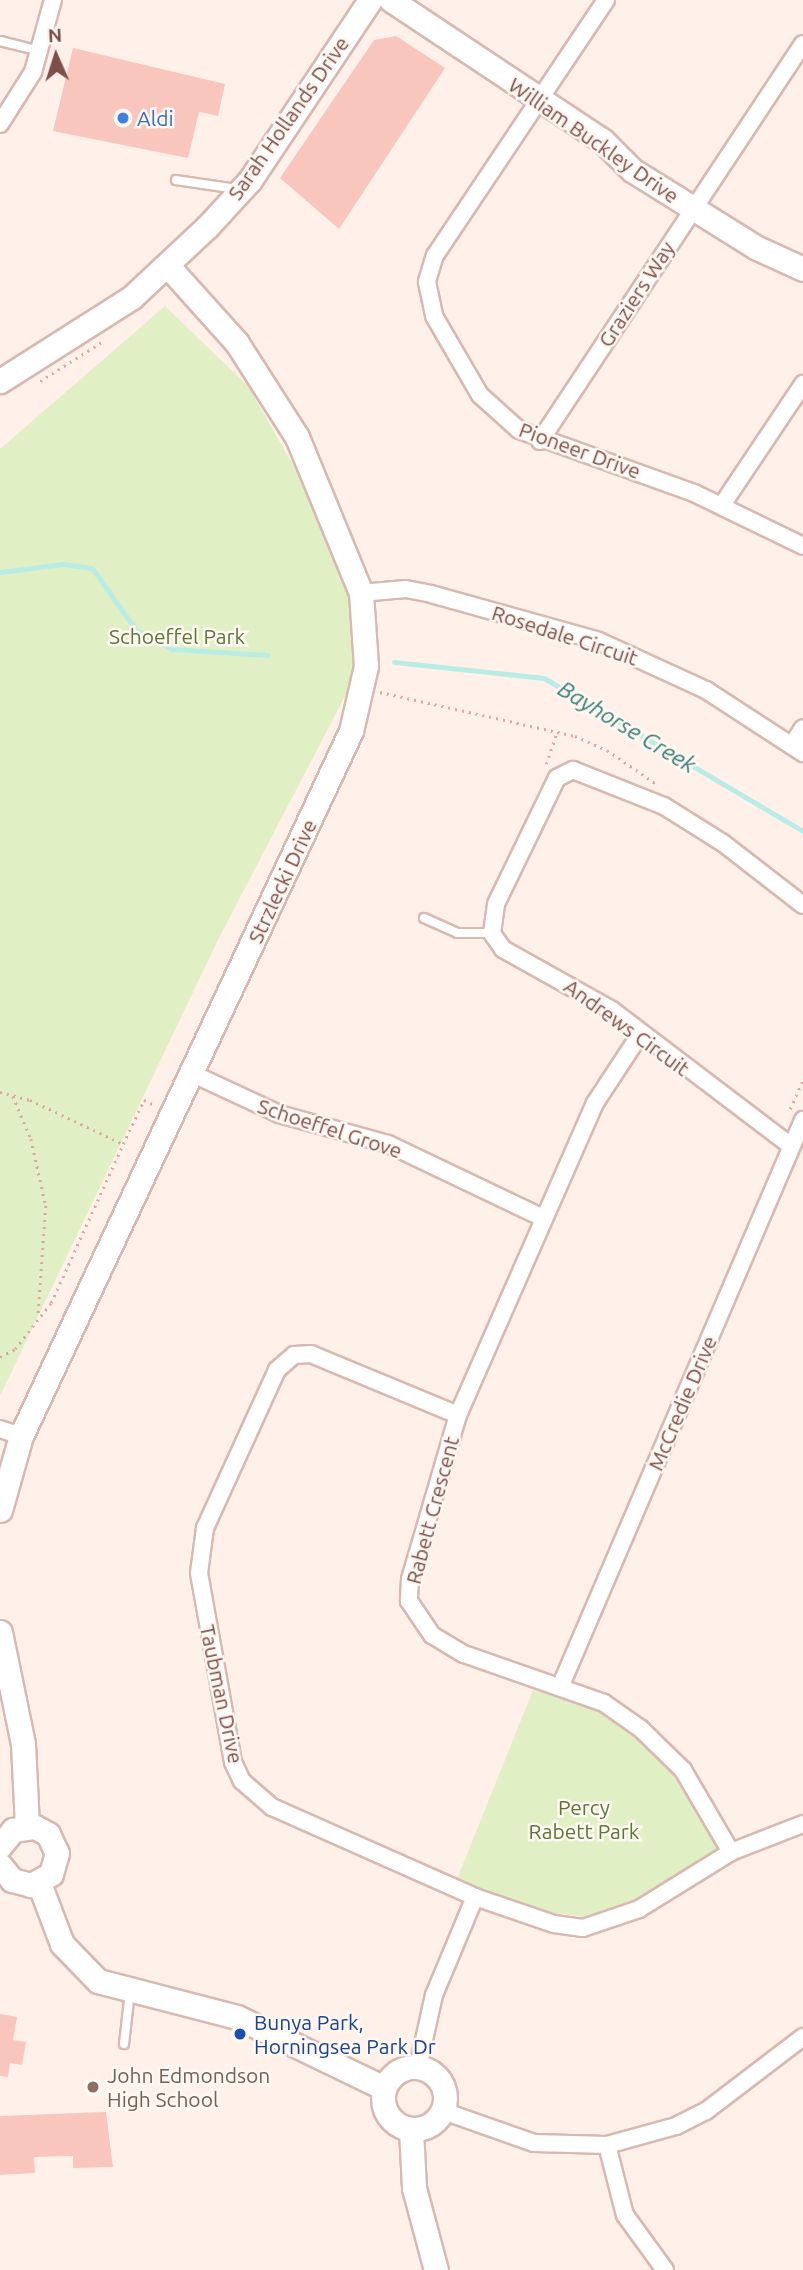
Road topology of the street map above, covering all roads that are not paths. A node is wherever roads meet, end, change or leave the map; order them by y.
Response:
1 (53, 0) edge
2 (370, 0) edge
3 (391, 0) edge
4 (606, 0) edge
5 (0, 41) edge
6 (803, 44) edge
7 (40, 51) junction
8 (539, 101) junction
9 (0, 124) edge
10 (176, 180) dead end
11 (241, 190) junction
12 (692, 207) junction
13 (168, 265) junction
14 (803, 269) edge
15 (0, 381) edge
16 (803, 384) edge
17 (540, 440) junction
18 (722, 505) junction
19 (803, 546) edge
20 (361, 593) junction
21 (803, 728) edge
22 (797, 749) edge
23 (803, 905) edge
24 (424, 918) dead end
25 (492, 933) junction
26 (639, 1035) junction
27 (193, 1074) junction
28 (803, 1120) edge
29 (791, 1146) junction
30 (543, 1218) junction
31 (458, 1415) junction
32 (10, 1433) edge
33 (0, 1510) edge
34 (0, 1632) edge
35 (561, 1685) junction
36 (803, 1824) edge
37 (27, 1826) junction
38 (0, 1846) edge
39 (731, 1852) junction
40 (0, 1865) edge
41 (39, 1883) junction
42 (475, 1897) junction
43 (130, 1990) junction
44 (803, 2038) edge
45 (124, 2044) dead end
46 (418, 2067) junction
47 (384, 2088) junction
48 (443, 2111) junction
49 (411, 2130) junction
50 (607, 2145) junction
51 (436, 2270) edge
52 (665, 2270) edge

1 - 7 street
2 - 11 street, Sarah Hollands Drive
3 - 8 street, William Buckley Drive
4 - 8 street, Pioneer Drive
5 - 7 lane
6 - 12 street, Graziers Way
7 - 9 street
8 - 12 street, William Buckley Drive
8 - 17 street, Pioneer Drive
10 - 11 lane
11 - 13 street, Sarah Hollands Drive
12 - 14 street, William Buckley Drive
12 - 17 street, Graziers Way
13 - 15 street, Sarah Hollands Drive
13 - 20 street, Strzlecki Drive
16 - 18 street
17 - 18 street, Pioneer Drive
18 - 19 street, Pioneer Drive
20 - 22 street, Rosedale Circuit
20 - 27 street, Strzlecki Drive
21 - 22 street, Rosedale Circuit
23 - 25 street
24 - 25 lane
25 - 26 street, Andrews Circuit
26 - 29 street, Andrews Circuit
26 - 30 street, Rabett Crescent
27 - 30 street, Schoeffel Grove
27 - 32 street, Strzlecki Drive
28 - 29 street, McCredie Drive
29 - 35 street, McCredie Drive
30 - 31 street, Rabett Crescent
31 - 35 street, Rabett Crescent
31 - 42 street, Taubman Drive
32 - 33 street, Strzlecki Drive
34 - 37 street
35 - 39 street, Rabett Crescent
36 - 39 street, Taubman Drive
37 - 38 street
37 - 41 street
39 - 42 street, Taubman Drive
40 - 41 street
41 - 43 street
42 - 46 street
43 - 45 lane
43 - 47 street
44 - 50 street
46 - 47 street
46 - 48 street
47 - 49 street
48 - 49 street
48 - 50 street
49 - 51 street
50 - 52 street

